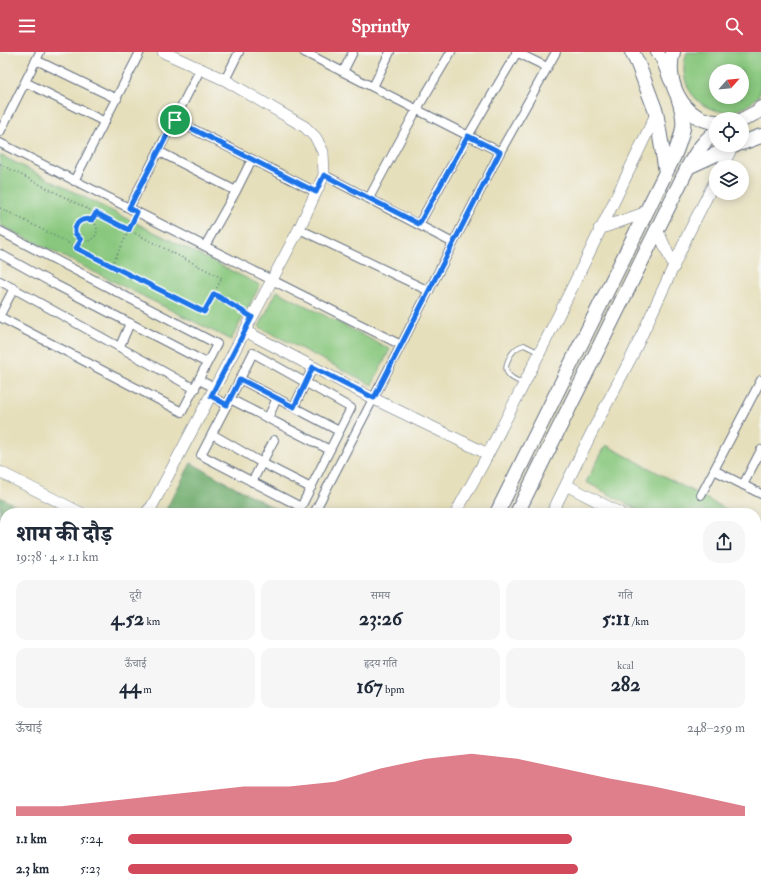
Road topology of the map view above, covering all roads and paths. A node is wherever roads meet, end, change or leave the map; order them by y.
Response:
1 (40, 52) edge
2 (140, 52) edge
3 (163, 52) edge
4 (239, 52) edge
5 (304, 52) edge
6 (353, 52) edge
7 (390, 52) edge
8 (451, 52) edge
9 (517, 52) edge
10 (556, 52) edge
11 (632, 52) edge
12 (657, 52) edge
13 (673, 52) edge
14 (319, 55) edge
15 (36, 60) junction
16 (547, 67) junction
17 (201, 68) junction
18 (343, 72) junction
19 (225, 80) junction
20 (25, 82) junction
21 (373, 87) junction
22 (675, 92) junction
23 (117, 99) junction
24 (417, 109) junction
25 (760, 111) edge
26 (656, 114) junction
27 (749, 116) edge
28 (175, 120) junction
29 (709, 120) edge
30 (105, 122) junction
31 (0, 132) edge
32 (468, 136) junction
33 (761, 136) edge
34 (709, 137) edge
35 (749, 140) edge
36 (0, 144) edge
37 (158, 151) junction
38 (500, 152) junction
39 (721, 152) edge
40 (252, 160) junction
41 (0, 164) edge
42 (688, 167) junction
43 (666, 172) junction
44 (324, 175) junction
45 (74, 181) junction
46 (236, 191) junction
47 (316, 192) junction
48 (709, 193) edge
49 (369, 198) junction
50 (0, 208) edge
51 (129, 208) junction
52 (137, 212) junction
53 (647, 212) junction
54 (96, 213) junction
55 (92, 220) junction
56 (419, 224) junction
57 (299, 229) junction
58 (599, 229) junction
59 (657, 229) junction
60 (129, 230) junction
61 (0, 231) edge
62 (81, 240) junction
63 (453, 243) junction
64 (205, 246) junction
65 (76, 248) junction
66 (1, 256) edge
67 (111, 265) junction
68 (674, 267) junction
69 (272, 280) junction
70 (0, 281) edge
71 (14, 288) junction
72 (429, 292) junction
73 (214, 294) junction
74 (0, 316) edge
75 (252, 317) junction
76 (130, 323) junction
77 (244, 331) junction
78 (400, 344) junction
79 (120, 346) junction
80 (539, 352) junction
81 (207, 363) junction
82 (313, 367) junction
83 (240, 379) junction
84 (199, 380) junction
85 (761, 380) edge
86 (305, 382) junction
87 (523, 384) junction
88 (195, 388) junction
89 (213, 392) junction
90 (277, 398) junction
91 (374, 398) junction
92 (228, 402) junction
93 (294, 407) junction
94 (268, 418) junction
95 (340, 431) junction
96 (212, 434) junction
97 (274, 440) dead end
98 (330, 450) junction
99 (761, 450) edge
100 (488, 454) junction
101 (262, 463) junction
102 (714, 470) junction
103 (0, 472) edge
104 (252, 482) junction
105 (566, 485) junction
106 (743, 485) junction
107 (311, 488) junction
108 (761, 494) edge
109 (701, 495) dead end
110 (71, 508) edge
111 (150, 508) edge
112 (317, 508) edge
113 (459, 508) edge
114 (499, 508) edge
115 (520, 508) edge
116 (554, 508) edge
117 (610, 508) edge

1 - 15 street
2 - 23 street
3 - 17 street
4 - 19 street
5 - 14 street
6 - 18 street
7 - 21 street
8 - 24 street
9 - 16 street
9 - 32 street
10 - 16 street
11 - 26 highway
12 - 22 main road
13 - 22 highway
14 - 18 street
15 - 20 street
15 - 23 street
16 - 38 street
17 - 19 street
17 - 28 street
18 - 21 street
19 - 44 street
20 - 30 street
20 - 31 street
21 - 24 street
22 - 29 highway
22 - 43 highway
23 - 30 street
24 - 32 street
24 - 49 street
25 - 27 highway
26 - 43 highway
26 - 58 street
28 - 37 street
28 - 40 street
30 - 45 street
32 - 38 street
32 - 56 street
33 - 35 highway
34 - 42 highway
36 - 45 street
37 - 46 street
37 - 51 street
38 - 63 street
39 - 42 highway
40 - 46 street
40 - 47 street
41 - 54 path
42 - 59 highway
43 - 53 highway
44 - 47 street
44 - 49 street
45 - 51 street
46 - 64 street
47 - 57 street
48 - 68 street
49 - 56 street
50 - 65 path
51 - 52 street
52 - 60 path
52 - 64 street
53 - 58 street
53 - 114 highway
54 - 55 path
54 - 60 path
55 - 62 path
55 - 62 path
56 - 63 street
57 - 69 street
57 - 72 street
58 - 80 street
59 - 68 street
59 - 115 highway
60 - 67 path
60 - 73 path
61 - 81 street
62 - 65 path
63 - 72 street
64 - 69 street
65 - 67 path
66 - 76 street
67 - 73 path
68 - 105 street
69 - 75 street
69 - 78 street
70 - 71 street
71 - 74 street
71 - 79 street
72 - 78 street
73 - 75 path
74 - 88 street
75 - 77 street
76 - 79 street
76 - 81 street
77 - 82 street
77 - 89 street
78 - 91 street
79 - 88 street
80 - 87 street
80 - 87 lane
81 - 84 street
82 - 86 street
82 - 91 street
83 - 86 street
83 - 90 street
83 - 92 street
84 - 88 street
84 - 89 street
85 - 102 street
86 - 93 street
86 - 95 street
87 - 100 street
89 - 92 street
89 - 111 street
90 - 93 street
90 - 94 street
91 - 100 street
91 - 112 street
92 - 94 street
92 - 96 street
93 - 95 street
94 - 98 street
95 - 98 street
96 - 101 street
96 - 104 street
97 - 101 street
98 - 107 street
99 - 106 street
100 - 113 street
101 - 104 street
101 - 107 street
102 - 106 street
102 - 109 street
103 - 110 street
104 - 107 street
105 - 116 street
105 - 117 street
106 - 108 street

